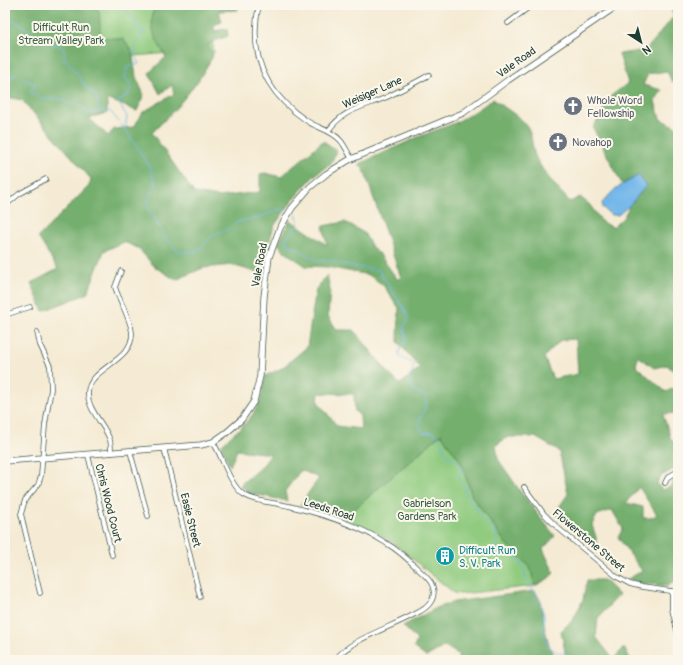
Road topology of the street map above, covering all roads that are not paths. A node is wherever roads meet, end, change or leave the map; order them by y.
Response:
1 (259, 5) edge
2 (532, 5) edge
3 (615, 6) edge
4 (508, 23) dead end
5 (429, 75) dead end
6 (328, 131) junction
7 (352, 159) junction
8 (46, 179) dead end
9 (5, 206) edge
10 (121, 271) dead end
11 (30, 307) dead end
12 (5, 315) edge
13 (37, 332) dead end
14 (212, 442) junction
15 (164, 448) junction
16 (130, 451) junction
17 (111, 453) junction
18 (88, 455) junction
19 (42, 459) junction
20 (5, 461) edge
21 (678, 471) edge
22 (665, 483) dead end
23 (524, 487) dead end
24 (148, 516) dead end
25 (112, 555) dead end
26 (672, 591) junction
27 (678, 592) edge
28 (40, 593) dead end
29 (200, 597) dead end
30 (678, 634) edge
31 (335, 660) edge

1 - 6 street
2 - 4 street
3 - 7 main road, Vale Road
5 - 6 street, Weisiger Lane
6 - 7 street
7 - 14 main road, Vale Road
8 - 9 street
10 - 17 street
11 - 12 street
13 - 19 street
14 - 15 main road, Vale Road
14 - 31 street, Leeds Road
15 - 16 main road, Vale Road
15 - 29 street, Easie Street
16 - 17 main road, Vale Road
16 - 24 street
17 - 18 main road, Vale Road
18 - 19 main road, Vale Road
18 - 25 street, Chris Wood Court
19 - 20 main road, Vale Road
19 - 28 street
21 - 22 street
23 - 26 street, Flowerstone Street
26 - 27 street, Flowerstone Street
26 - 30 street

